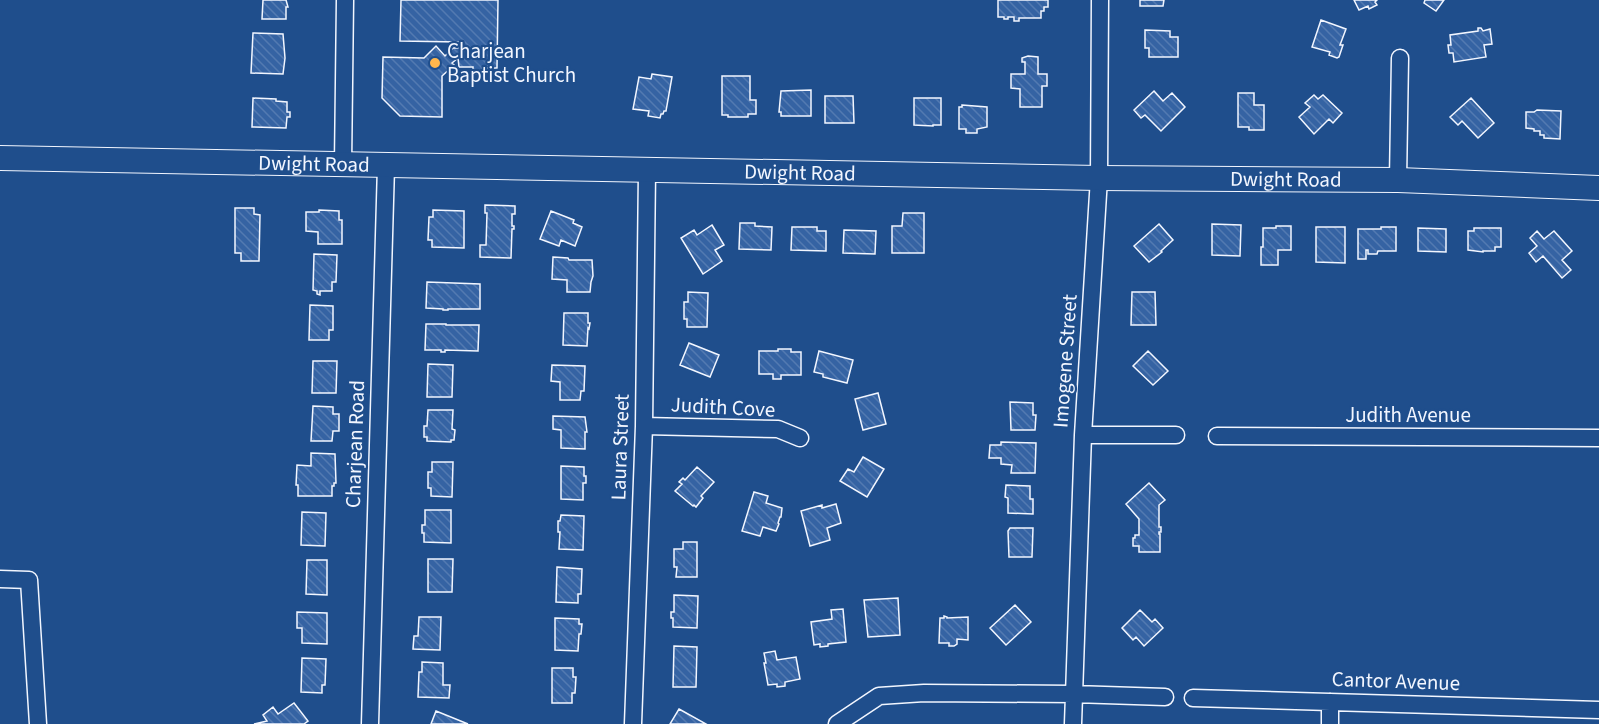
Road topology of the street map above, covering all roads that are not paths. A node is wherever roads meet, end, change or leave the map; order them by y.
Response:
1 (345, 0) edge
2 (1100, 0) edge
3 (1400, 58) dead end
4 (0, 159) edge
5 (343, 165) junction
6 (386, 166) junction
7 (647, 171) junction
8 (1099, 178) junction
9 (1398, 180) junction
10 (1599, 188) edge
11 (644, 426) junction
12 (1083, 435) junction
13 (1176, 435) dead end
14 (1217, 436) dead end
15 (800, 438) dead end
16 (1599, 438) edge
17 (0, 579) edge
18 (1074, 694) junction
19 (1165, 697) dead end
20 (1192, 698) dead end
21 (1330, 702) junction
22 (1599, 710) edge
23 (38, 724) edge
24 (370, 724) edge
25 (633, 724) edge
26 (837, 724) edge
27 (1073, 724) edge
28 (1330, 724) edge

1 - 5 street
2 - 8 street, Imogene Street
3 - 9 street
4 - 5 street, Dwight Road
5 - 6 street, Dwight Road
6 - 7 street, Dwight Road
6 - 24 street, Charjean Road
7 - 8 street, Dwight Road
7 - 11 street, Laura Street
8 - 9 street, Dwight Road
8 - 12 street, Imogene Street
9 - 10 street, Dwight Road
11 - 15 street, Judith Cove
11 - 25 street, Laura Street
12 - 13 street
12 - 18 street, Imogene Street
14 - 16 street, Judith Avenue
17 - 23 street
18 - 19 street
18 - 26 street
18 - 27 street, Imogene Street
20 - 21 street, Cantor Avenue
21 - 22 street, Cantor Avenue
21 - 28 street

